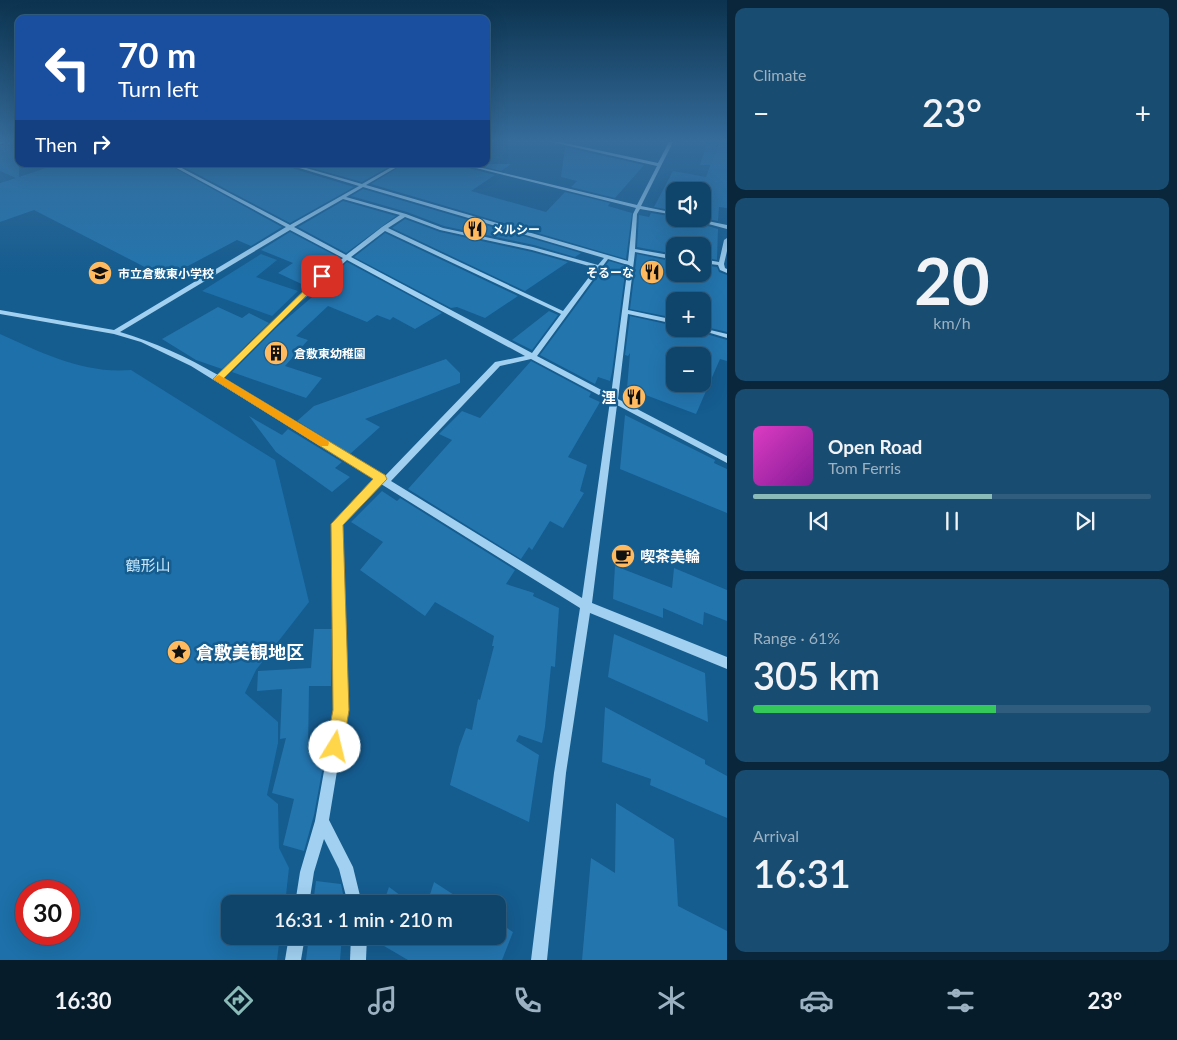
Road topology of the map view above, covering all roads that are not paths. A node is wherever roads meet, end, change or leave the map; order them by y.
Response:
1 (213, 187) edge
2 (359, 187) edge
3 (368, 187) edge
4 (556, 187) edge
5 (649, 187) edge
6 (341, 197) junction
7 (639, 207) junction
8 (666, 212) edge
9 (404, 215) junction
10 (711, 223) edge
11 (727, 227) edge
12 (289, 228) junction
13 (384, 228) junction
14 (727, 240) edge
15 (632, 250) junction
16 (666, 256) edge
17 (344, 257) junction
18 (607, 257) junction
19 (711, 262) edge
20 (631, 264) junction
21 (721, 264) junction
22 (598, 267) junction
23 (727, 271) edge
24 (625, 311) junction
25 (0, 312) edge
26 (565, 314) junction
27 (666, 320) edge
28 (115, 332) junction
29 (711, 332) edge
30 (727, 336) edge
31 (533, 356) junction
32 (218, 379) junction
33 (614, 400) junction
34 (727, 460) edge
35 (384, 480) junction
36 (586, 606) junction
37 (727, 663) edge
38 (322, 821) junction
39 (303, 895) edge
40 (353, 895) edge
41 (296, 945) edge
42 (359, 945) edge
43 (293, 960) edge
44 (358, 960) edge
45 (539, 960) edge

1 - 12 street
2 - 6 street
3 - 18 street
4 - 7 street
5 - 7 street
6 - 9 street
6 - 12 street
7 - 8 street
7 - 15 street
9 - 13 street
9 - 22 street
10 - 11 street
12 - 17 street
12 - 28 street
13 - 17 street
13 - 26 street
14 - 21 street
15 - 16 street
15 - 20 street
17 - 31 street
17 - 32 street
18 - 20 street
18 - 22 street
19 - 21 street
20 - 24 street
21 - 23 street
22 - 26 street
24 - 27 street
24 - 33 street
25 - 28 street
26 - 31 street
28 - 32 street
29 - 30 street
31 - 33 street
31 - 35 street
32 - 35 street
33 - 34 street
33 - 36 street
35 - 36 street
35 - 38 street
36 - 37 street
36 - 45 street
38 - 39 street
38 - 40 street
41 - 43 street
42 - 44 street

